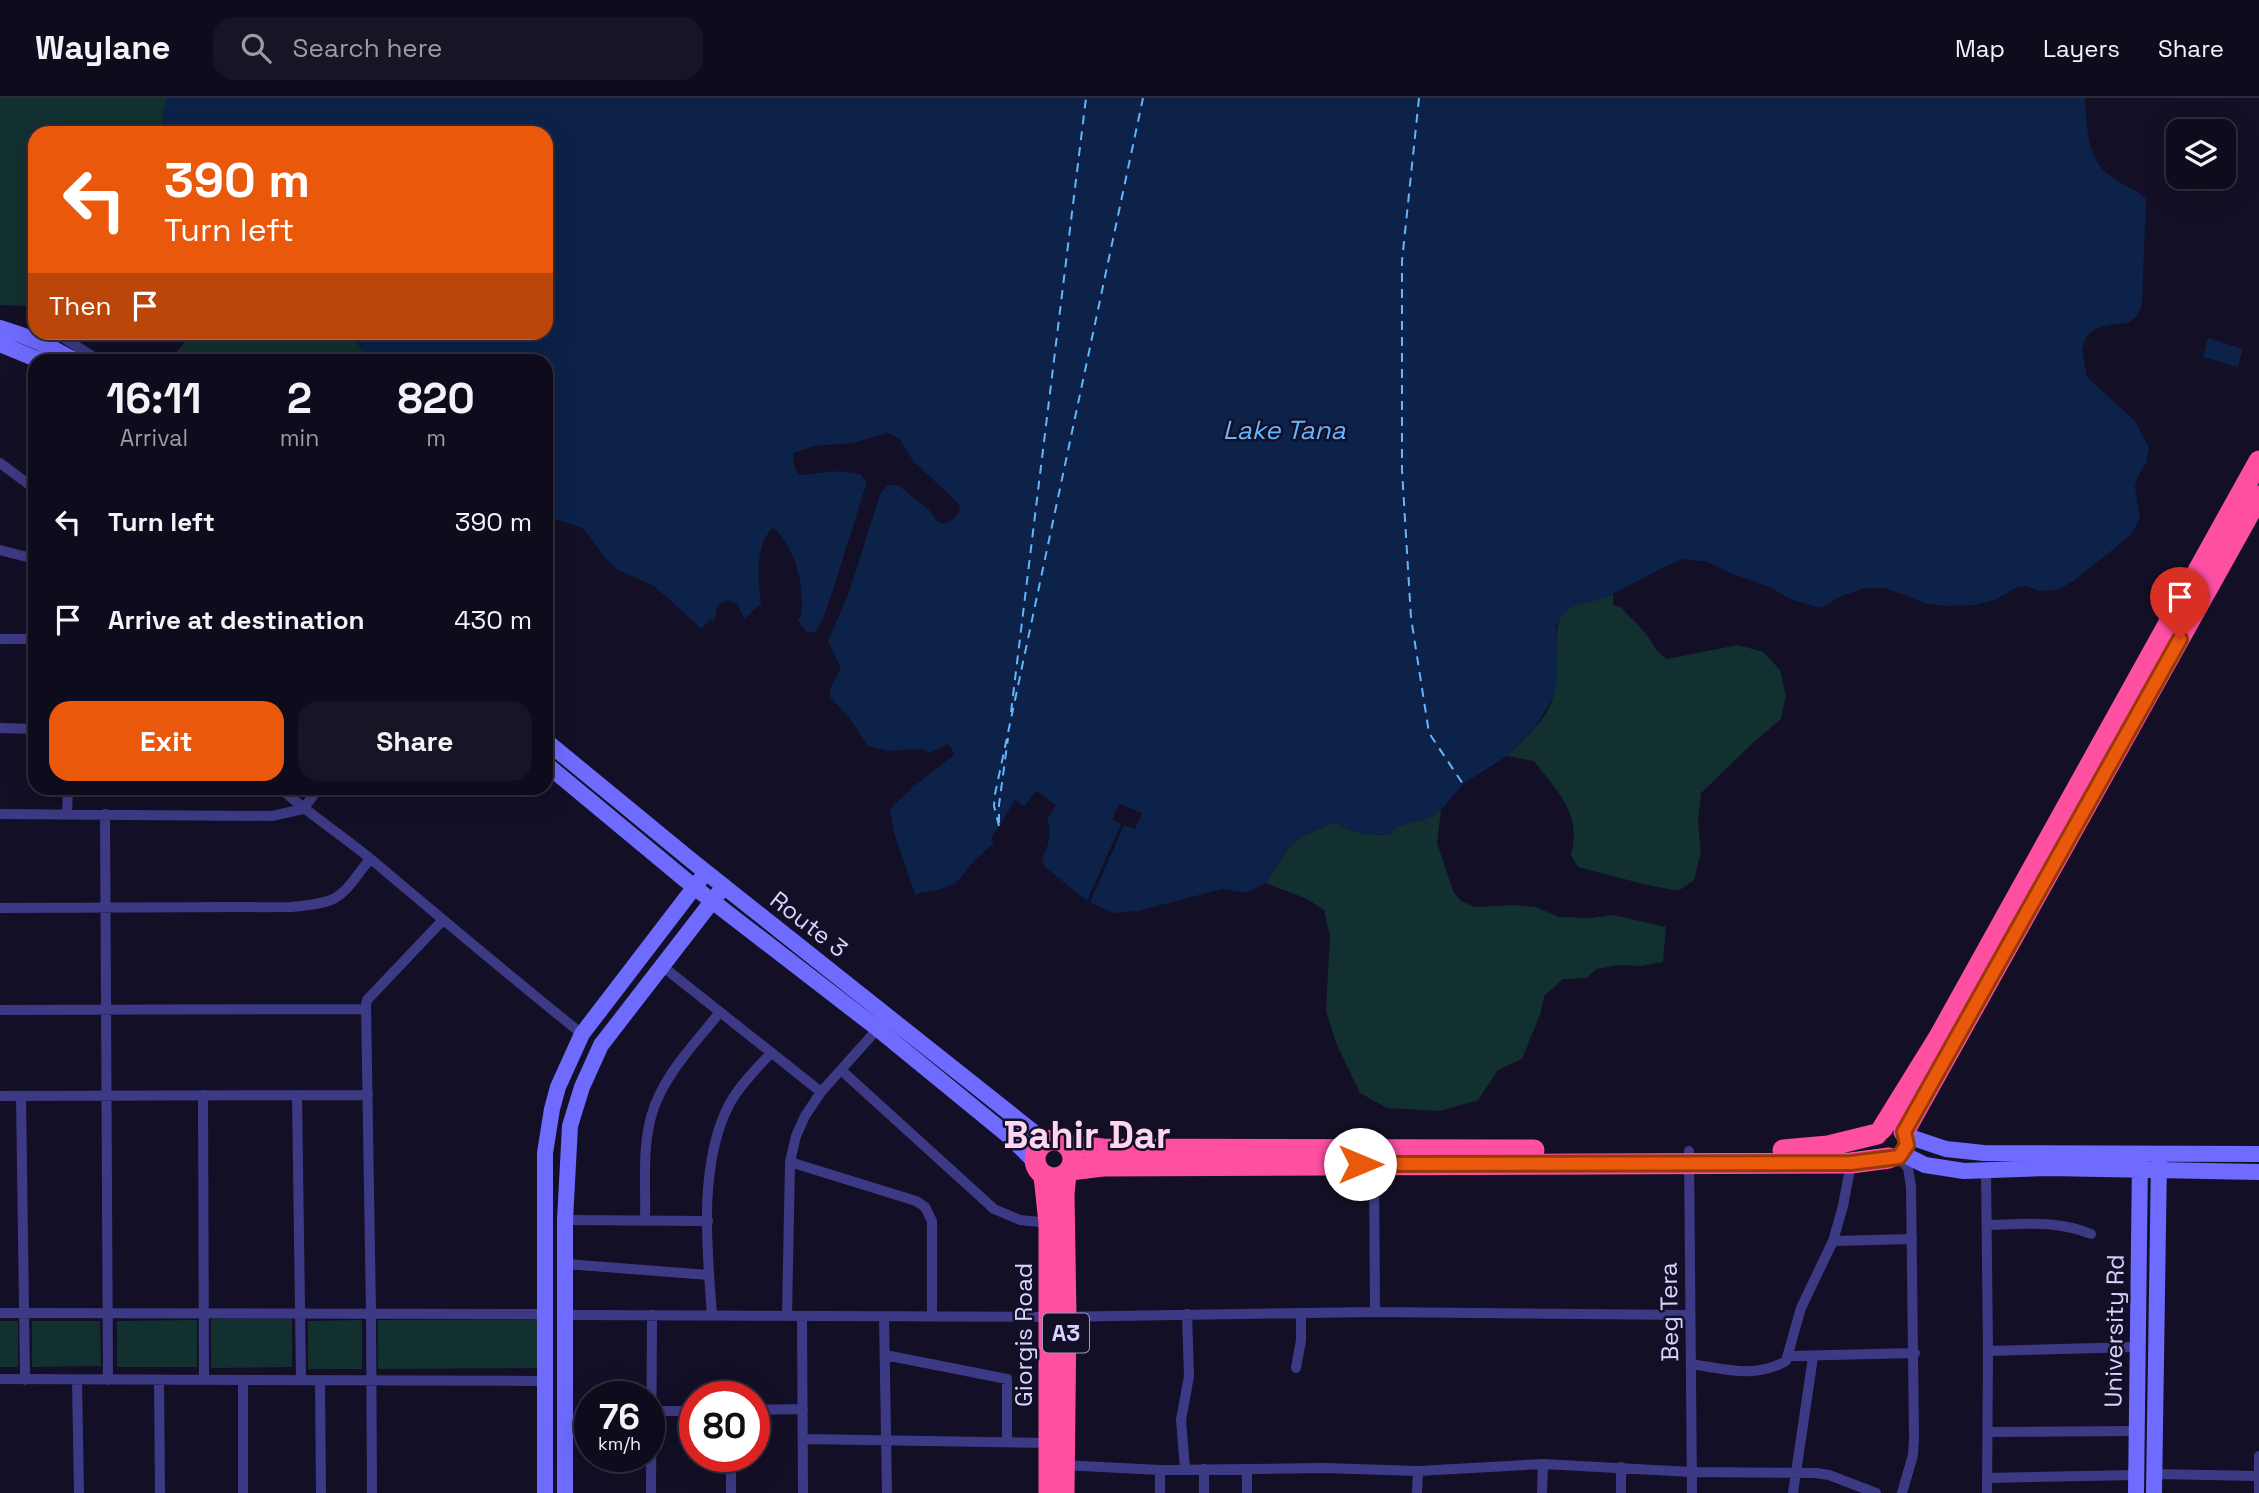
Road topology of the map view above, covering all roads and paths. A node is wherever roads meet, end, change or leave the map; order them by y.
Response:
1 (0, 328) edge
2 (28, 335) edge
3 (38, 340) edge
4 (67, 340) edge
5 (0, 344) edge
6 (64, 354) edge
7 (90, 354) edge
8 (28, 355) edge
9 (2259, 461) edge
10 (0, 463) edge
11 (28, 484) edge
12 (2259, 496) edge
13 (0, 550) edge
14 (28, 557) edge
15 (0, 639) edge
16 (28, 639) edge
17 (0, 728) edge
18 (28, 729) edge
19 (553, 747) edge
20 (553, 771) edge
21 (68, 795) edge
22 (289, 795) edge
23 (313, 795) edge
24 (303, 808) junction
25 (67, 813) junction
26 (0, 814) edge
27 (105, 814) junction
28 (370, 859) junction
29 (706, 872) junction
30 (724, 886) junction
31 (694, 887) junction
32 (712, 900) junction
33 (0, 908) edge
34 (105, 908) junction
35 (442, 921) junction
36 (645, 952) junction
37 (662, 966) junction
38 (106, 1009) junction
39 (365, 1009) junction
40 (0, 1010) edge
41 (720, 1013) junction
42 (883, 1022) junction
43 (582, 1034) junction
44 (601, 1045) junction
45 (771, 1053) junction
46 (841, 1070) junction
47 (821, 1092) junction
48 (203, 1095) junction
49 (297, 1095) junction
50 (368, 1095) junction
51 (0, 1096) edge
52 (21, 1096) junction
53 (106, 1096) junction
54 (1880, 1131) junction
55 (1045, 1142) junction
56 (1067, 1145) junction
57 (1900, 1147) junction
58 (1984, 1153) junction
59 (2259, 1154) edge
60 (1689, 1157) junction
61 (1161, 1158) junction
62 (1365, 1159) junction
63 (2140, 1161) junction
64 (2159, 1161) junction
65 (790, 1162) junction
66 (1851, 1163) junction
67 (1040, 1169) junction
68 (1986, 1170) junction
69 (1068, 1172) junction
70 (2259, 1172) edge
71 (544, 1220) junction
72 (565, 1220) junction
73 (645, 1221) junction
74 (708, 1222) junction
75 (1049, 1223) junction
76 (1987, 1225) junction
77 (2091, 1234) dead end
78 (1912, 1239) junction
79 (1833, 1241) junction
80 (566, 1264) junction
81 (709, 1275) junction
82 (1375, 1312) junction
83 (0, 1313) edge
84 (25, 1313) junction
85 (108, 1313) junction
86 (205, 1313) junction
87 (300, 1314) junction
88 (371, 1314) junction
89 (546, 1314) junction
90 (1187, 1314) junction
91 (1301, 1314) junction
92 (567, 1315) junction
93 (652, 1315) junction
94 (712, 1315) junction
95 (1690, 1315) junction
96 (787, 1316) junction
97 (802, 1316) junction
98 (884, 1316) junction
99 (932, 1316) junction
100 (1058, 1317) junction
101 (2136, 1347) junction
102 (1988, 1351) junction
103 (1915, 1353) junction
104 (885, 1355) junction
105 (1789, 1356) junction
106 (1813, 1357) junction
107 (1691, 1364) junction
108 (1296, 1368) dead end
109 (0, 1379) edge
110 (25, 1380) junction
111 (77, 1380) junction
112 (108, 1380) junction
113 (159, 1380) junction
114 (204, 1380) junction
115 (243, 1380) junction
116 (301, 1380) junction
117 (320, 1380) junction
118 (372, 1380) junction
119 (546, 1381) junction
120 (566, 1381) junction
121 (652, 1381) edge
122 (803, 1409) junction
123 (770, 1410) edge
124 (2135, 1431) junction
125 (1987, 1432) junction
126 (804, 1439) junction
127 (887, 1441) junction
128 (1007, 1442) junction
129 (1056, 1443) junction
130 (545, 1447) junction
131 (565, 1447) junction
132 (2259, 1456) edge
133 (1543, 1464) junction
134 (1057, 1465) junction
135 (1621, 1467) junction
136 (1185, 1469) junction
137 (1204, 1469) junction
138 (1247, 1469) junction
139 (1160, 1470) junction
140 (1418, 1471) junction
141 (651, 1472) edge
142 (731, 1472) edge
143 (1691, 1472) junction
144 (1796, 1474) junction
145 (2154, 1474) junction
146 (2136, 1475) junction
147 (2259, 1476) edge
148 (1987, 1478) junction
149 (79, 1493) edge
150 (160, 1493) edge
151 (243, 1493) edge
152 (321, 1493) edge
153 (372, 1493) edge
154 (545, 1493) edge
155 (565, 1493) edge
156 (651, 1493) edge
157 (731, 1493) edge
158 (803, 1493) edge
159 (887, 1493) edge
160 (1049, 1493) edge
161 (1064, 1493) edge
162 (1160, 1493) edge
163 (1204, 1493) edge
164 (1247, 1493) edge
165 (1417, 1493) edge
166 (1542, 1493) edge
167 (1621, 1493) edge
168 (1692, 1493) edge
169 (1793, 1493) edge
170 (1874, 1493) edge
171 (1902, 1493) edge
172 (1987, 1493) edge
173 (2136, 1493) edge
174 (2154, 1493) edge
175 (2259, 1493) edge

1 - 2 street
3 - 6 street
4 - 7 street
5 - 8 street
9 - 54 highway
10 - 11 street
12 - 57 highway
13 - 14 street
15 - 16 street
17 - 18 street
19 - 29 street, Route 3
20 - 31 street
21 - 25 street
22 - 24 street
23 - 24 street
24 - 27 street
24 - 28 street
25 - 26 street
25 - 27 street
27 - 34 street
28 - 34 street
28 - 35 street
29 - 30 street, Route 3
29 - 31 street
30 - 32 street
30 - 42 street, Route 3
31 - 32 street
31 - 36 street
32 - 37 street
32 - 42 street
33 - 34 street
34 - 38 street
35 - 39 street
35 - 43 street
36 - 37 street
36 - 43 street
37 - 41 street
37 - 44 street
38 - 39 street
38 - 40 street
38 - 53 street
39 - 50 street
41 - 45 street
41 - 73 street
42 - 46 street
42 - 55 street, Route 3
42 - 67 street
43 - 44 street
43 - 71 street
44 - 72 street
45 - 47 street
45 - 74 street
46 - 47 street
46 - 75 street
47 - 65 street
48 - 49 street
48 - 53 street
48 - 86 street
49 - 50 street
49 - 87 street
50 - 88 street
51 - 52 street
52 - 53 street
52 - 84 street
53 - 85 street
54 - 57 highway
54 - 57 highway
54 - 60 highway
55 - 56 highway
55 - 67 highway
56 - 61 highway
56 - 69 highway, A3
57 - 58 street
57 - 66 highway
57 - 68 street
57 - 78 street
58 - 63 street
58 - 68 street
59 - 64 street
60 - 62 highway
60 - 66 highway
60 - 95 street, Beg Tera
61 - 62 highway
61 - 69 highway
62 - 82 street
63 - 64 street
63 - 68 street
63 - 101 street, University Rd
64 - 70 street
64 - 145 street, University Rd
65 - 96 street
65 - 99 street
66 - 79 street
67 - 69 highway
67 - 75 highway, Giorgis Road / A3
68 - 76 street
69 - 100 highway, Giorgis Road / A3
71 - 72 street
71 - 89 street
72 - 73 street
72 - 80 street
73 - 74 street
74 - 81 street
75 - 100 highway, Giorgis Road / A3
76 - 77 street
76 - 102 street
78 - 79 street
78 - 103 street
79 - 105 street
80 - 81 street
80 - 92 street
81 - 94 street
82 - 91 street
82 - 95 street
83 - 84 street
84 - 85 street
84 - 110 street
85 - 86 street
85 - 112 street
86 - 87 street
86 - 114 street
87 - 88 street
87 - 116 street
88 - 89 street
88 - 118 street
89 - 92 street
89 - 119 street
90 - 91 street
90 - 100 street
90 - 136 street
91 - 108 street
92 - 93 street
92 - 120 street
93 - 94 street
93 - 121 street
94 - 96 street
95 - 107 street, Beg Tera
96 - 97 street
97 - 98 street
97 - 122 street
98 - 99 street
98 - 104 street
99 - 100 street
100 - 129 highway, Giorgis Road / A3
101 - 102 street
101 - 124 street, University Rd
102 - 125 street
103 - 106 street
103 - 171 street
104 - 127 street
104 - 128 street
105 - 106 street
105 - 107 street
106 - 144 street
107 - 143 street, Beg Tera
109 - 110 street
110 - 111 street
111 - 112 street
111 - 149 street
112 - 113 street
113 - 114 street
113 - 150 street
114 - 115 street
115 - 116 street
115 - 151 street
116 - 117 street
117 - 118 street
117 - 152 street
118 - 119 street
118 - 153 street
119 - 120 street
119 - 130 street
120 - 131 street
122 - 123 street
122 - 126 street
124 - 125 street
124 - 146 street, University Rd
125 - 148 street
126 - 127 street
126 - 158 street
127 - 128 street
127 - 159 street
128 - 129 street
129 - 134 highway, Giorgis Road / A3
130 - 131 street
130 - 154 street
131 - 155 street
132 - 147 street
133 - 135 street
133 - 140 street
133 - 166 street
134 - 139 street
134 - 160 highway, Giorgis Road / A3
134 - 161 highway, Giorgis Road / A3
135 - 143 street
135 - 167 street
136 - 137 street
136 - 139 street
137 - 138 street
137 - 163 street
138 - 140 street
138 - 164 street
139 - 162 street
140 - 165 street
141 - 156 street
142 - 157 street
143 - 144 street
143 - 168 street, Beg Tera
144 - 169 street
144 - 170 street
145 - 146 street
145 - 147 street
145 - 174 street, University Rd
146 - 148 street
146 - 173 street, University Rd
147 - 175 street
148 - 172 street

